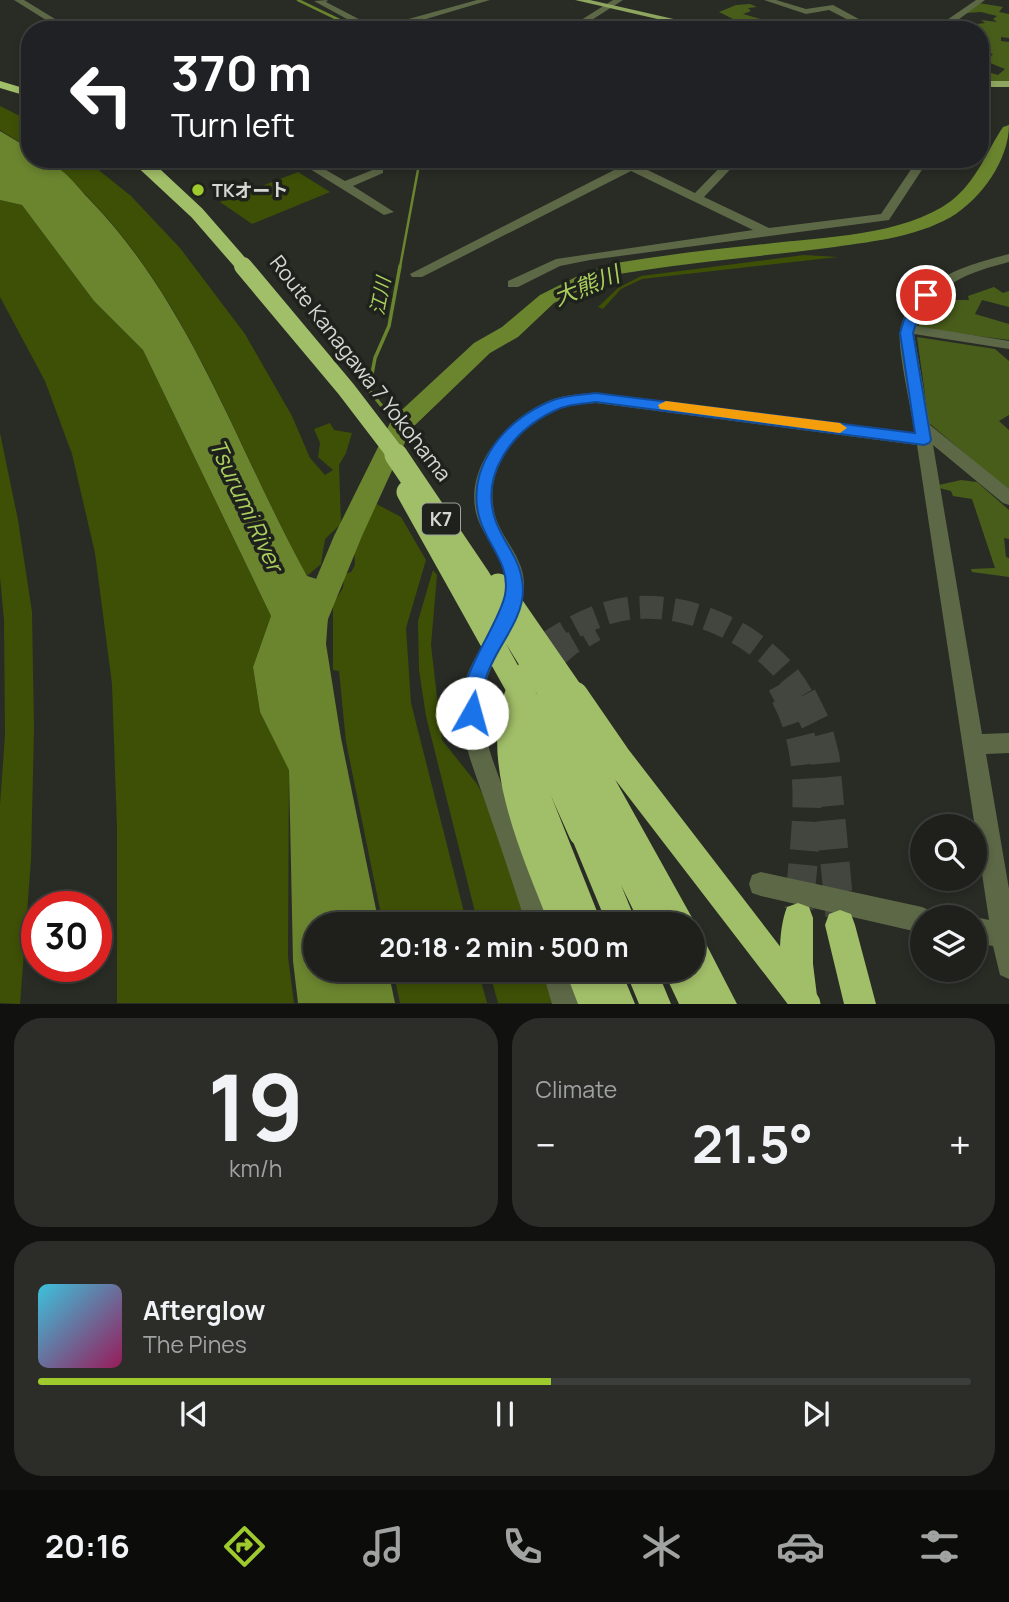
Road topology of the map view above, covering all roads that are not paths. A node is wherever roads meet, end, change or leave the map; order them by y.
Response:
1 (18, 0) edge
2 (324, 0) edge
3 (486, 0) edge
4 (579, 0) edge
5 (619, 0) edge
6 (768, 0) edge
7 (981, 0) edge
8 (827, 4) edge
9 (607, 6) junction
10 (54, 21) edge
11 (358, 21) edge
12 (409, 21) edge
13 (583, 21) edge
14 (676, 21) edge
15 (858, 21) edge
16 (951, 21) edge
17 (1, 83) edge
18 (989, 83) edge
19 (1009, 84) edge
20 (21, 90) edge
21 (147, 168) edge
22 (314, 168) edge
23 (628, 168) edge
24 (632, 168) edge
25 (726, 168) edge
26 (918, 168) edge
27 (379, 171) dead end
28 (344, 186) junction
29 (696, 198) junction
30 (388, 212) dead end
31 (767, 232) junction
32 (1009, 258) edge
33 (417, 274) dead end
34 (513, 285) dead end
35 (908, 329) junction
36 (1009, 345) edge
37 (923, 433) junction
38 (399, 466) junction
39 (1009, 499) edge
40 (1009, 743) edge
41 (975, 744) junction
42 (594, 827) junction
43 (761, 884) dead end
44 (535, 912) edge
45 (560, 912) edge
46 (582, 912) edge
47 (619, 912) edge
48 (648, 912) edge
49 (672, 912) edge
50 (910, 917) edge
51 (798, 918) tunnel mouth
52 (840, 925) tunnel mouth
53 (987, 932) edge
54 (1002, 935) junction
55 (1009, 965) edge
56 (705, 973) edge
57 (559, 982) edge
58 (586, 982) edge
59 (610, 982) edge
60 (646, 982) edge
61 (685, 982) edge
62 (566, 1003) edge
63 (594, 1003) edge
64 (619, 1003) edge
65 (655, 1003) edge
66 (696, 1003) edge
67 (721, 1003) edge
68 (804, 1003) edge
69 (860, 1003) edge

1 - 10 street
2 - 11 street
3 - 12 street
4 - 9 main road
5 - 9 street
6 - 8 street
7 - 16 street
8 - 15 street
9 - 13 street
9 - 14 main road
17 - 20 highway
18 - 19 main road
21 - 38 highway, Route Kanagawa 7 Yokohama / K7, bridge
22 - 28 street
23 - 33 street
24 - 29 street
25 - 29 street
26 - 31 street
27 - 28 street
28 - 30 street
29 - 31 street
31 - 34 street
32 - 35 street
35 - 36 street
35 - 37 street
37 - 39 street
37 - 41 street
37 - 44 street
38 - 42 highway, bridge
38 - 49 highway, Route Kanagawa 7 Yokohama / K7, bridge
38 - 68 highway, bridge
40 - 41 street
41 - 54 street
42 - 47 highway
42 - 48 highway
43 - 50 street
45 - 46 highway
51 - 68 highway
52 - 69 highway
53 - 54 street
54 - 55 street
56 - 67 highway
57 - 62 street
58 - 63 highway
59 - 64 highway
60 - 65 highway
61 - 66 highway

